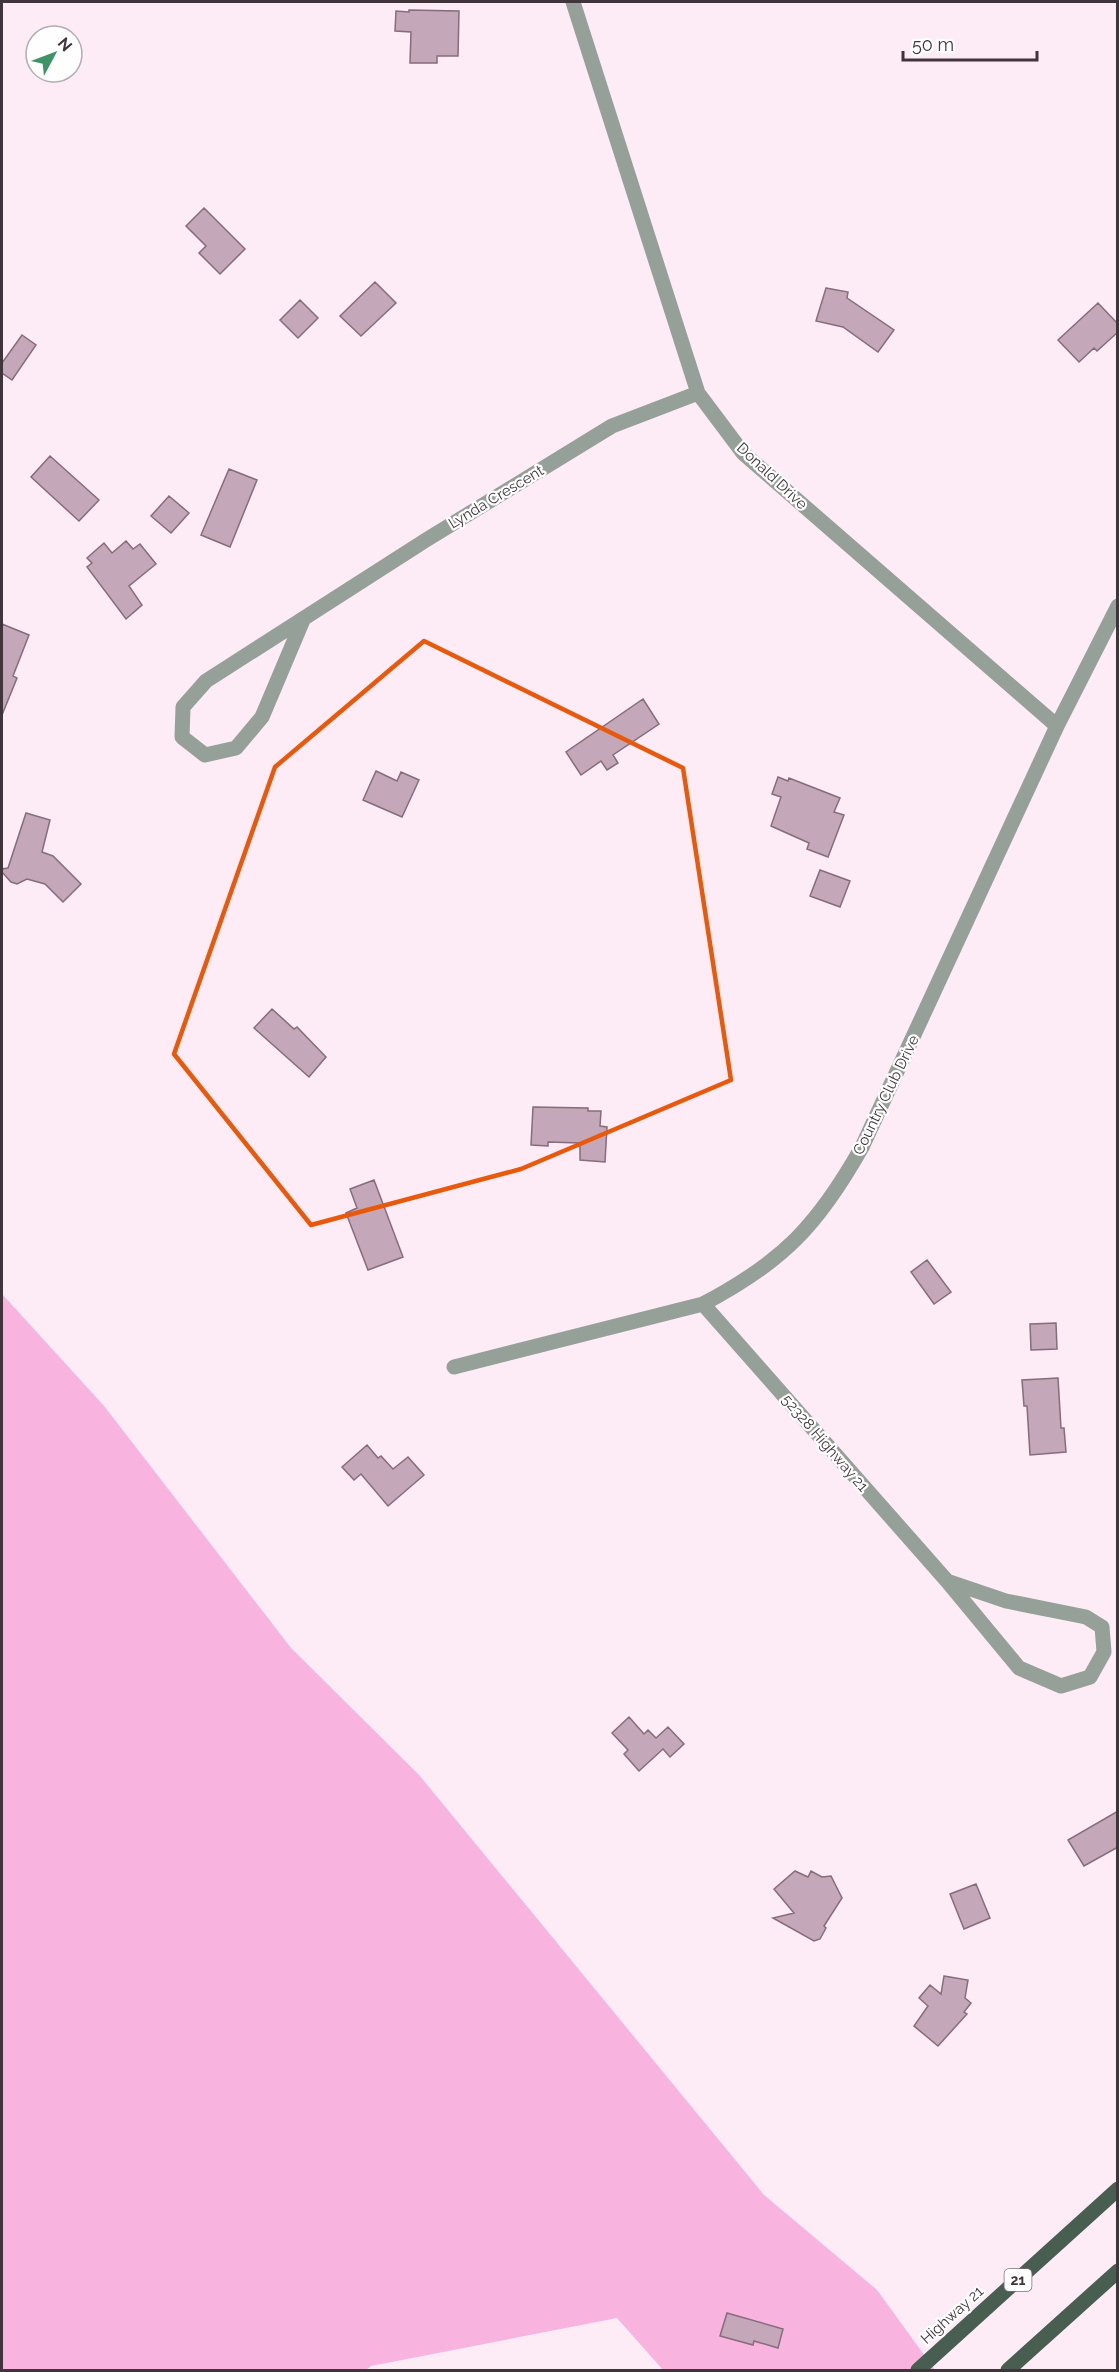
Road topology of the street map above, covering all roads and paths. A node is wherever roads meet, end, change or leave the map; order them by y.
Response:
1 (573, 2) edge
2 (698, 393) junction
3 (1118, 606) edge
4 (303, 620) junction
5 (1057, 726) junction
6 (703, 1304) junction
7 (454, 1367) dead end
8 (946, 1581) junction
9 (1118, 2189) edge
10 (1118, 2271) edge
11 (918, 2370) edge
12 (1008, 2370) edge

1 - 2 street, Donald Drive
2 - 4 street, Lynda Crescent
2 - 5 street, Donald Drive
3 - 5 street, Country Club Drive
4 - 4 street, Lynda Crescent
5 - 6 street, Country Club Drive
6 - 7 street, Country Club Drive
6 - 8 street, 52328 Highway 21
8 - 8 street, 52328 Highway 21
9 - 11 main road, Highway 21 / 21
10 - 12 main road

